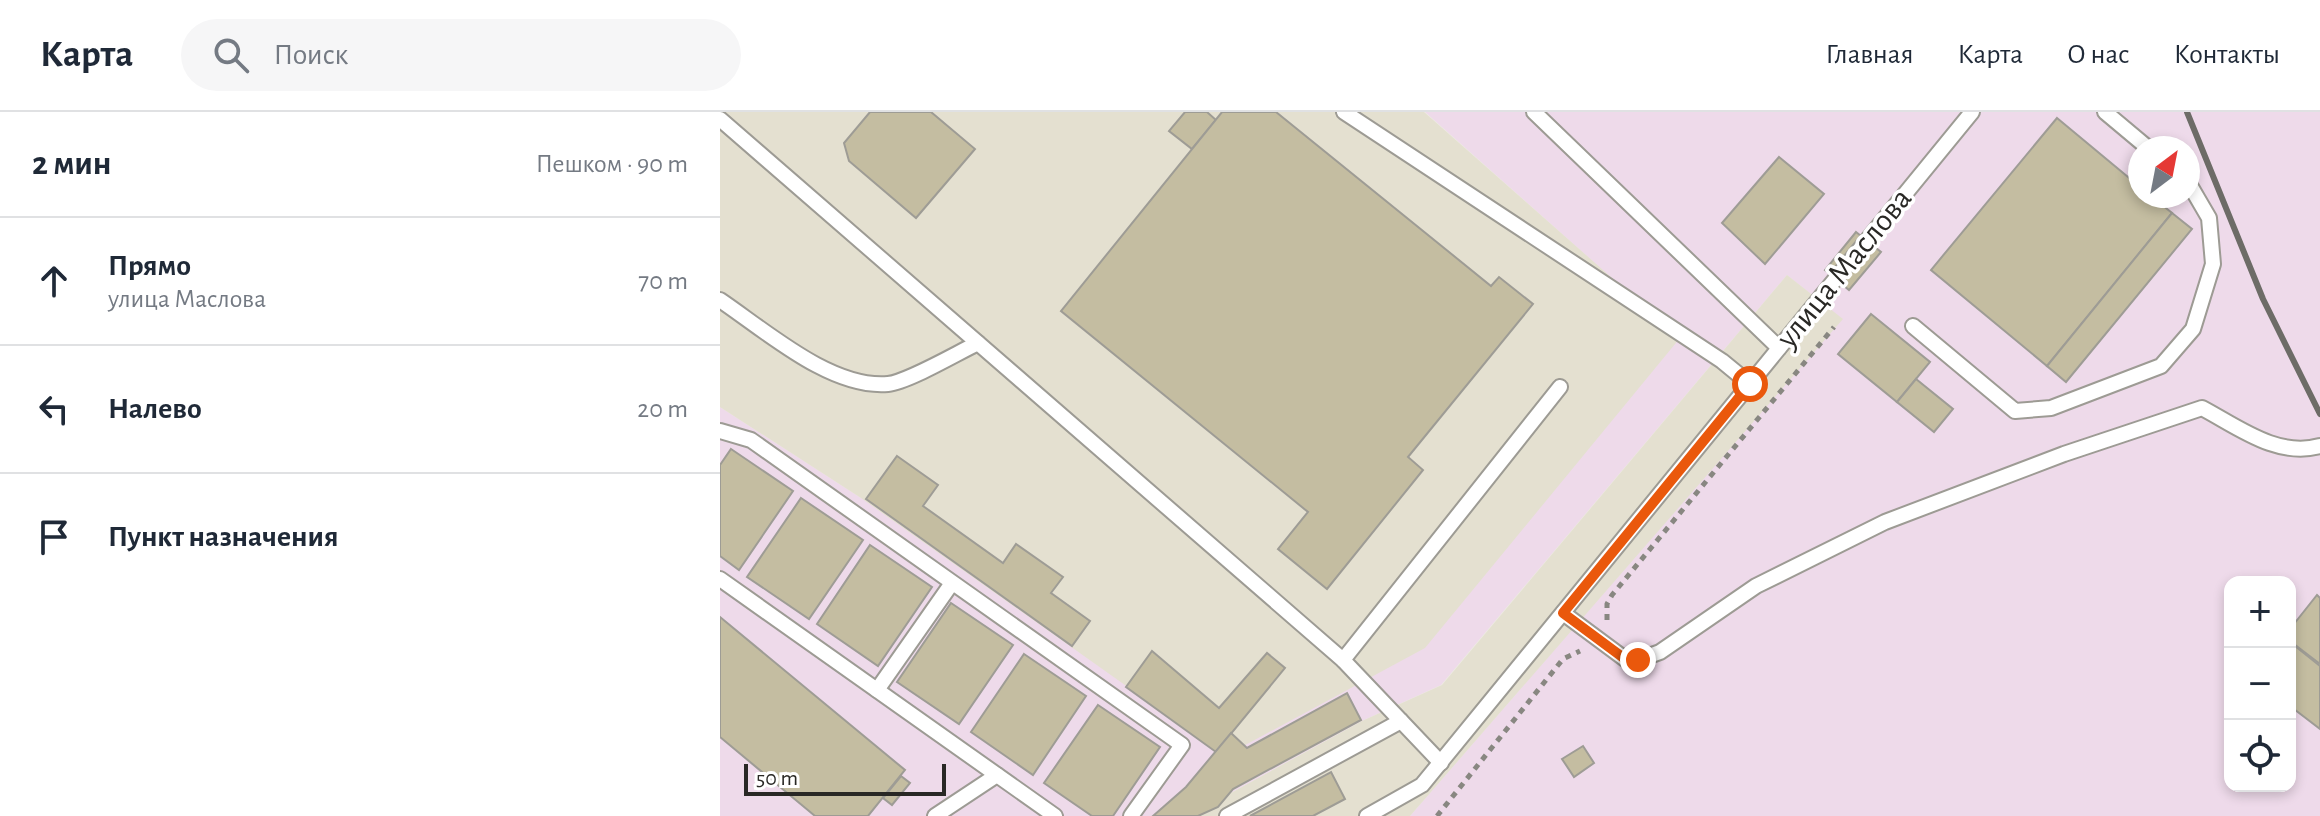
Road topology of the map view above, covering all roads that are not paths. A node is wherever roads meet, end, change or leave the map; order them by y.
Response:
1 (1344, 112) edge
2 (1534, 112) edge
3 (1972, 112) edge
4 (2105, 112) edge
5 (720, 119) edge
6 (2134, 136) edge
7 (2200, 203) edge
8 (720, 300) edge
9 (1913, 326) dead end
10 (978, 343) junction
11 (1779, 348) junction
12 (1750, 384) junction
13 (1560, 387) dead end
14 (720, 431) edge
15 (2320, 446) edge
16 (720, 579) edge
17 (952, 583) junction
18 (1563, 613) junction
19 (1343, 660) junction
20 (877, 690) junction
21 (1401, 721) junction
22 (1441, 763) junction
23 (997, 775) junction
24 (935, 816) edge
25 (1055, 816) edge
26 (1131, 816) edge
27 (1227, 816) edge
28 (1367, 816) edge

1 - 12 lane
2 - 11 lane
3 - 11 lane, улица Маслова
4 - 6 lane
5 - 10 lane
7 - 9 lane
8 - 10 lane
10 - 19 lane
11 - 12 lane, улица Маслова
12 - 18 lane, улица Маслова
13 - 19 lane
14 - 17 lane
15 - 18 lane
16 - 20 lane
17 - 20 lane
17 - 26 lane
18 - 22 lane, улица Маслова
19 - 21 lane
20 - 23 lane
21 - 22 lane
21 - 27 lane
22 - 28 lane, улица Маслова
23 - 24 lane
23 - 25 lane

